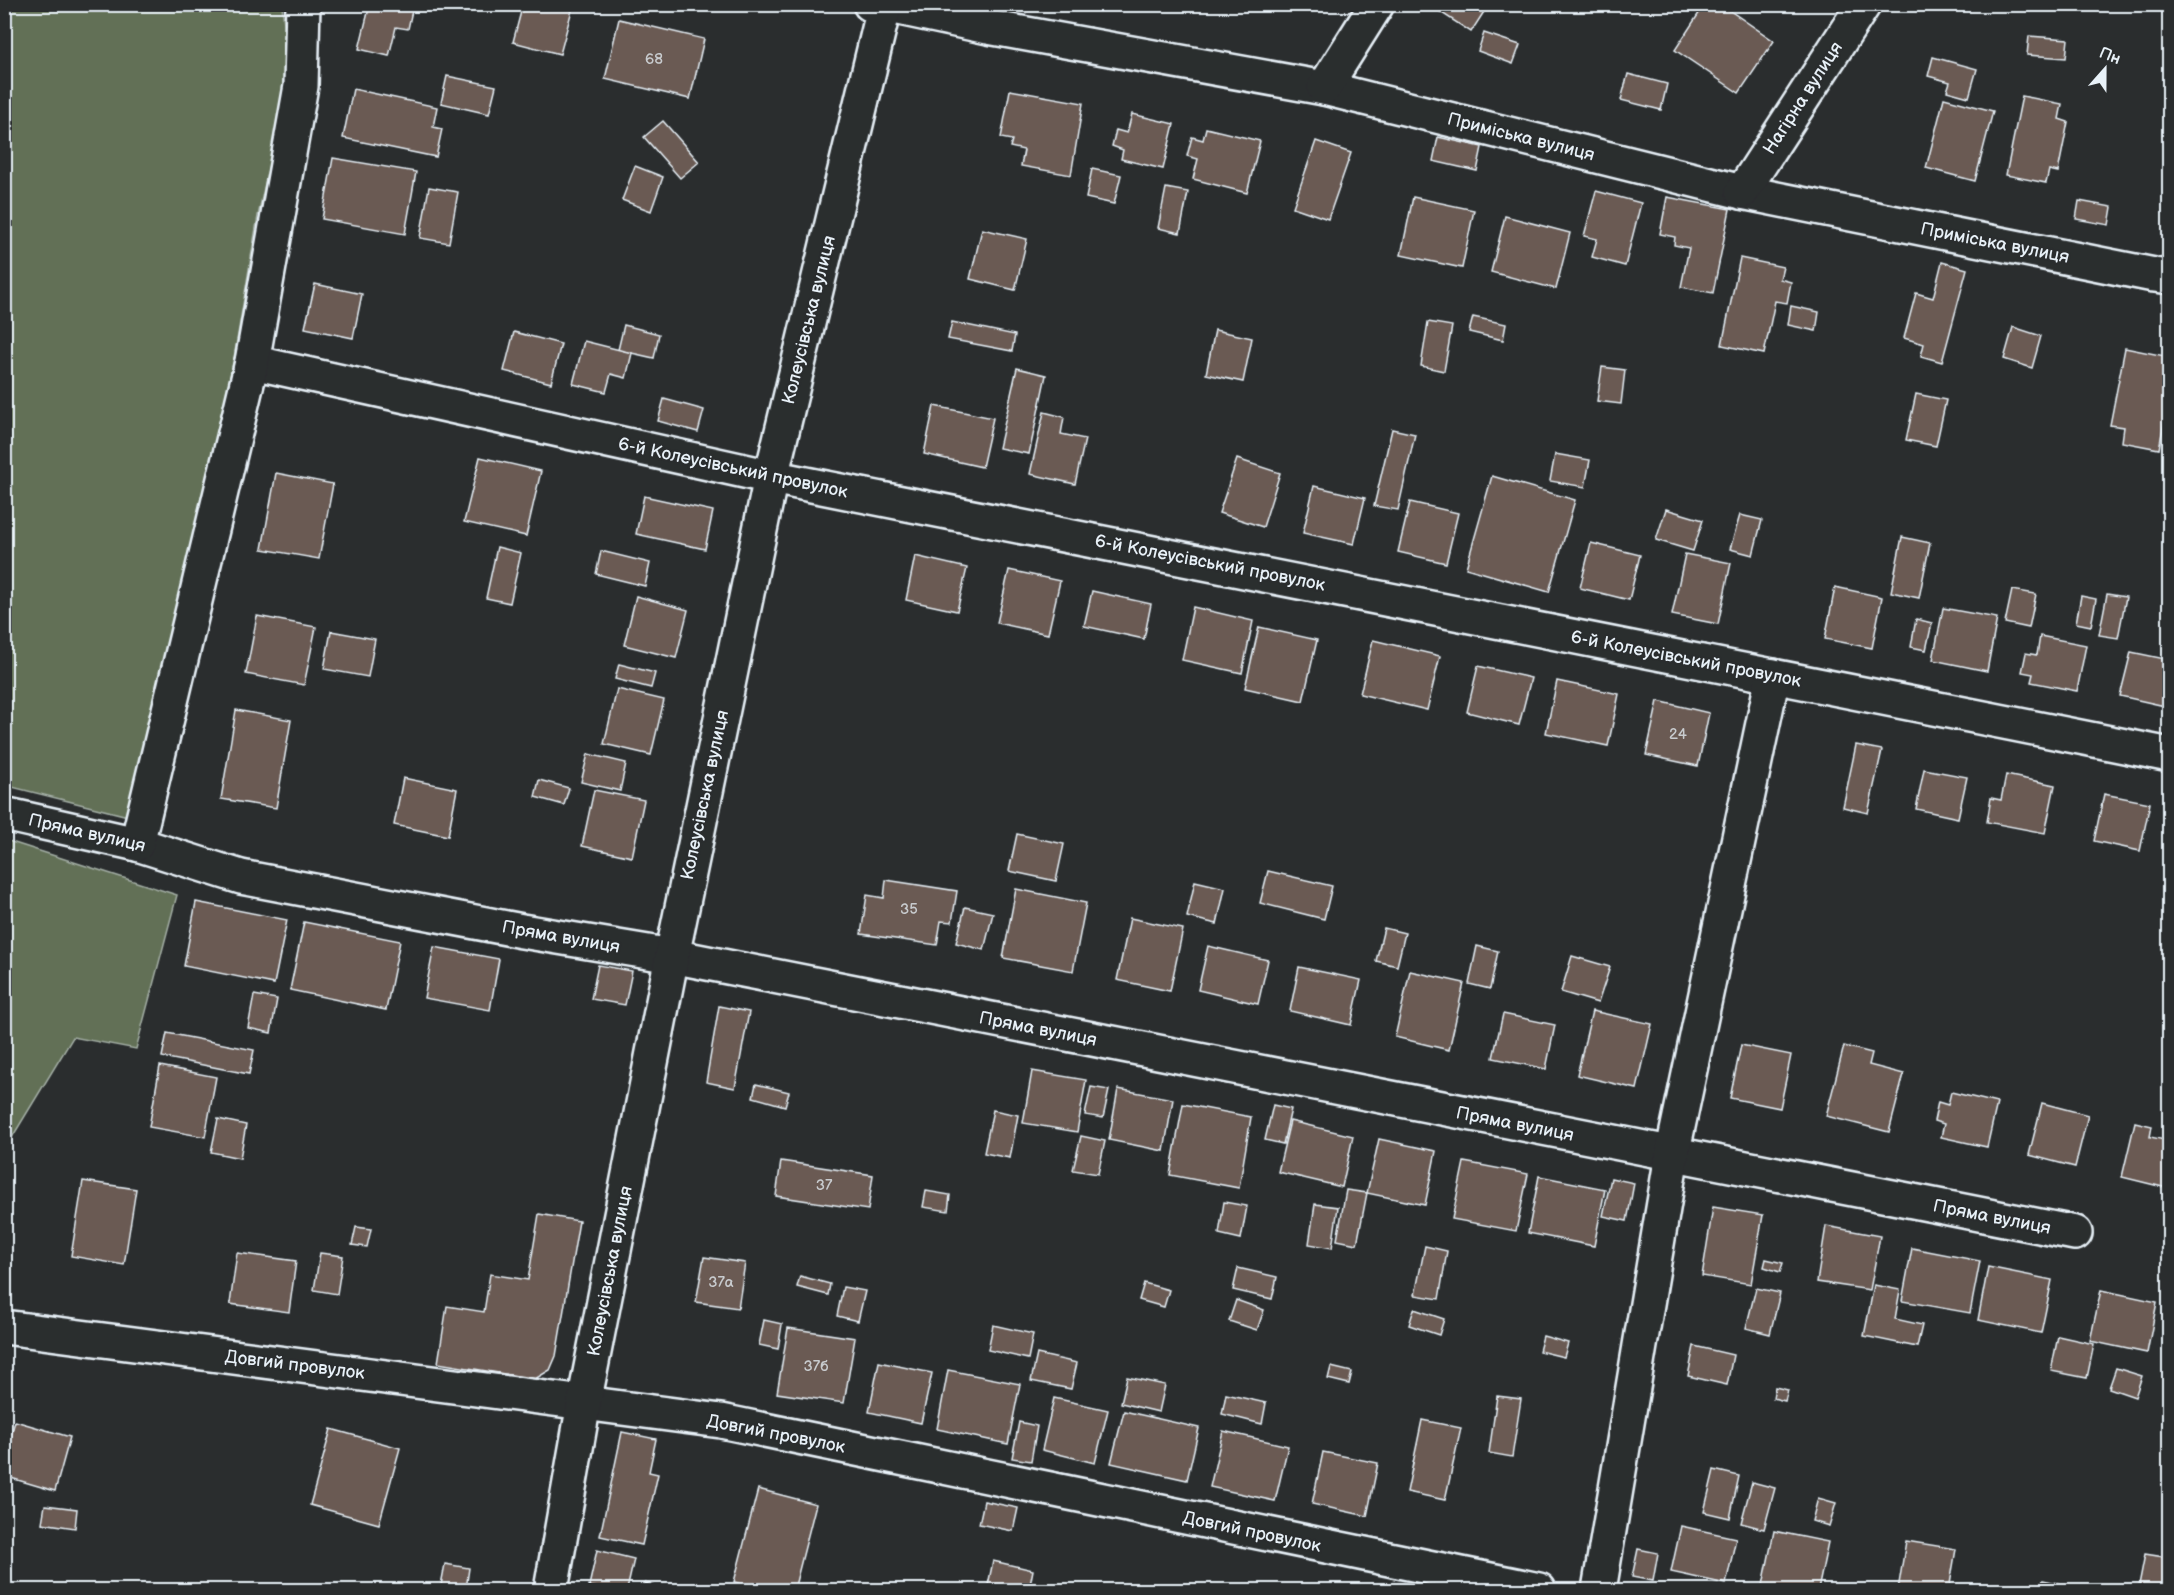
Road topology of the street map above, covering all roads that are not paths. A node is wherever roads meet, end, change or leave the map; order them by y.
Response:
1 (303, 4) edge
2 (1377, 4) edge
3 (1864, 4) edge
4 (880, 5) edge
5 (1324, 88) junction
6 (1742, 192) junction
7 (2169, 277) edge
8 (252, 362) junction
9 (771, 477) junction
10 (1773, 676) junction
11 (2169, 755) edge
12 (4, 814) edge
13 (136, 844) junction
14 (672, 956) junction
15 (1672, 1155) junction
16 (2074, 1233) dead end
17 (4, 1328) edge
18 (584, 1403) junction
19 (552, 1590) edge
20 (1539, 1590) edge
21 (1599, 1590) edge

1 - 8 street
2 - 5 street
3 - 6 street, Нагірна вулиця
4 - 5 street, Приміська вулиця
4 - 9 street, Колеусівська вулиця
5 - 6 street, Приміська вулиця
6 - 7 street, Приміська вулиця
8 - 9 street, 6-й Колеусівський провулок
8 - 13 street
9 - 10 street, 6-й Колеусівський провулок
9 - 14 street, Колеусівська вулиця
10 - 11 street, 6-й Колеусівський провулок
10 - 15 street
12 - 13 street, Пряма вулиця
13 - 14 street, Пряма вулиця
14 - 15 street, Пряма вулиця
14 - 18 street, Колеусівська вулиця
15 - 16 street, Пряма вулиця
15 - 21 street
17 - 18 street, Довгий провулок
18 - 19 street, Колеусівська вулиця
18 - 20 street, Довгий провулок

